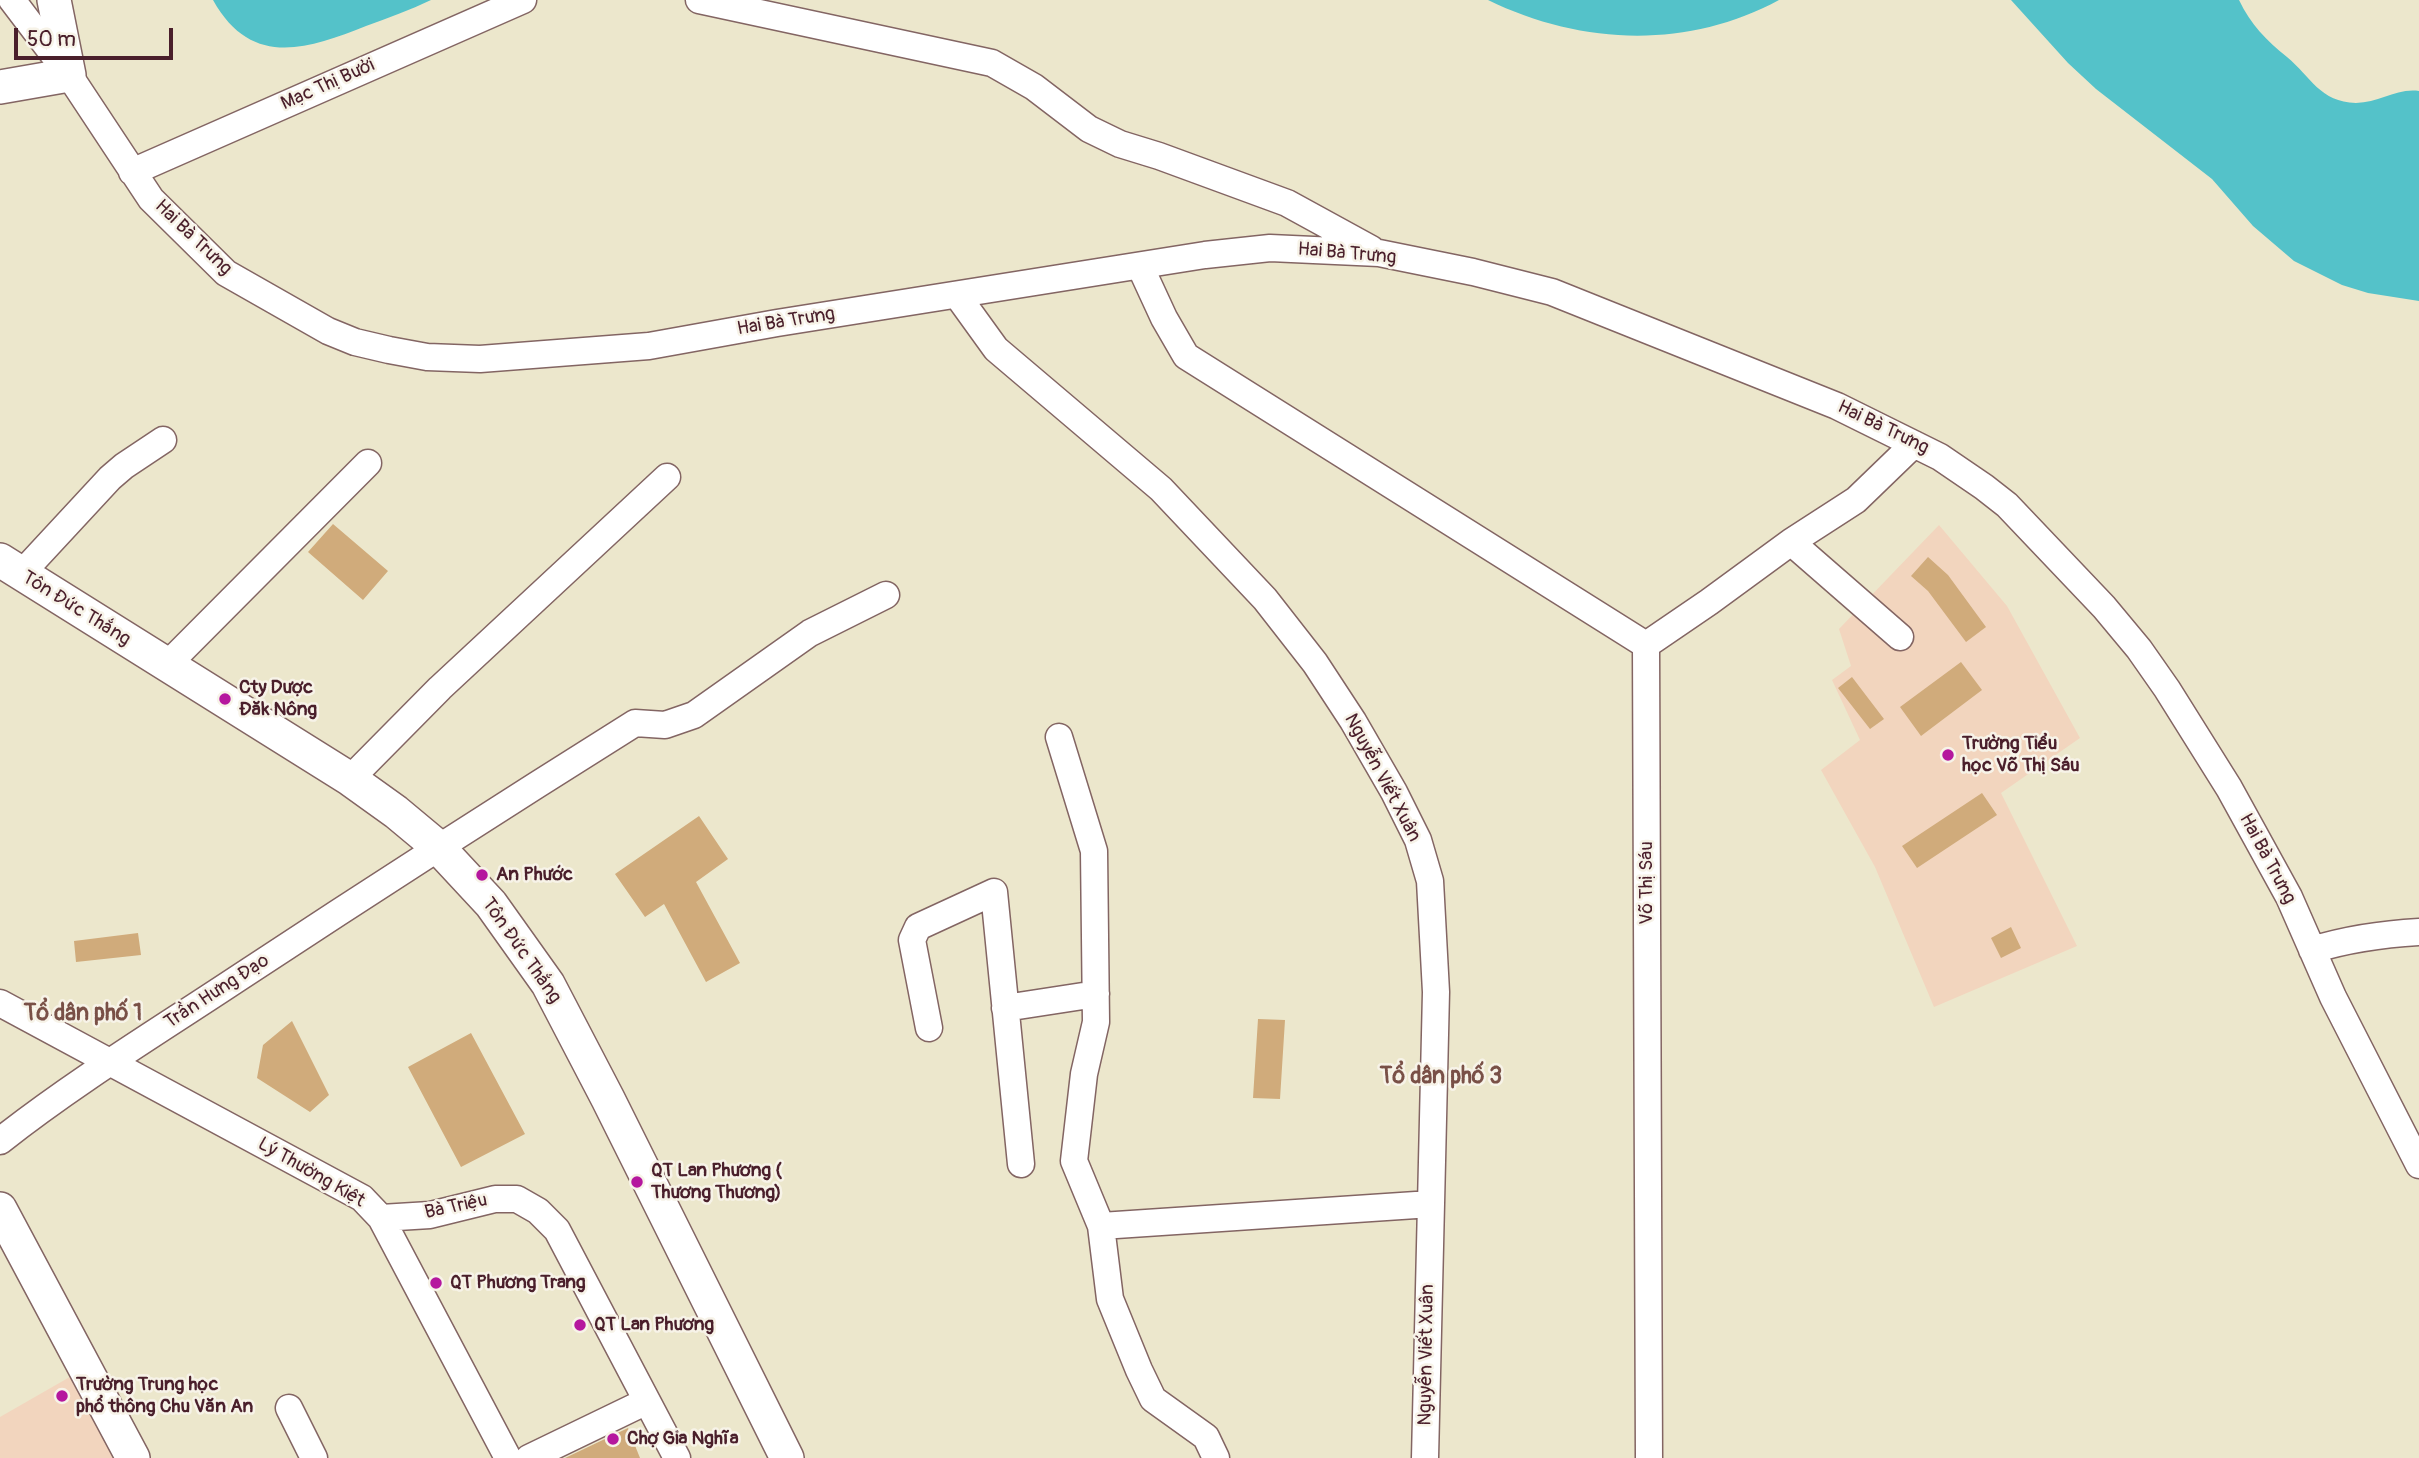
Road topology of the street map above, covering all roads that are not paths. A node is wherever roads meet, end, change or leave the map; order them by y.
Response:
1 (12, 0) edge
2 (54, 0) edge
3 (523, 0) edge
4 (699, 0) edge
5 (69, 75) junction
6 (0, 87) edge
7 (132, 172) junction
8 (1379, 253) junction
9 (1140, 266) junction
10 (957, 295) junction
11 (163, 440) dead end
12 (1914, 444) junction
13 (368, 463) dead end
14 (667, 477) dead end
15 (1791, 542) junction
16 (10, 567) edge
17 (886, 595) dead end
18 (1900, 637) dead end
19 (1646, 645) junction
20 (166, 665) junction
21 (1059, 737) dead end
22 (350, 779) junction
23 (438, 847) junction
24 (2419, 932) edge
25 (2312, 950) junction
26 (1096, 994) junction
27 (0, 1003) edge
28 (1005, 1008) junction
29 (929, 1028) dead end
30 (110, 1062) junction
31 (0, 1141) edge
32 (1021, 1164) dead end
33 (2419, 1165) edge
34 (1431, 1204) junction
35 (0, 1209) edge
36 (381, 1218) junction
37 (1101, 1226) junction
38 (647, 1401) junction
39 (289, 1408) dead end
40 (133, 1458) edge
41 (314, 1458) edge
42 (508, 1458) edge
43 (529, 1458) edge
44 (677, 1458) edge
45 (787, 1458) edge
46 (1216, 1458) edge
47 (1425, 1458) edge
48 (1649, 1458) edge

1 - 5 street, Hai Bà Trưng
2 - 5 main road
3 - 7 street, Mạc Thị Bưởi
4 - 8 street
5 - 6 main road
5 - 7 street, Hai Bà Trưng
7 - 10 street, Hai Bà Trưng
8 - 9 street, Hai Bà Trưng
8 - 12 street, Hai Bà Trưng
9 - 10 street, Hai Bà Trưng
9 - 19 street
10 - 34 street, Nguyễn Viết Xuân
11 - 16 street
12 - 15 street
12 - 25 street, Hai Bà Trưng
13 - 20 street
14 - 22 street
15 - 18 street
15 - 19 street
16 - 20 main road, Tôn Đức Thắng
17 - 23 street, Trần Hưng Đạo
19 - 48 street, Võ Thị Sáu
20 - 22 main road, Tôn Đức Thắng
21 - 26 street
22 - 23 main road, Tôn Đức Thắng
23 - 30 street, Trần Hưng Đạo
23 - 45 main road, Tôn Đức Thắng
24 - 25 street
25 - 33 street, Hai Bà Trưng
26 - 28 street
26 - 37 street
27 - 30 street, Lý Thường Kiệt
28 - 29 street
28 - 32 street
30 - 31 street, Trần Hưng Đạo
30 - 36 street, Lý Thường Kiệt
34 - 37 street
34 - 47 street, Nguyễn Viết Xuân
35 - 40 main road
36 - 38 street, Bà Triệu
36 - 42 street, Lý Thường Kiệt
37 - 46 street
38 - 43 street
38 - 44 street, Bà Triệu
39 - 41 street

